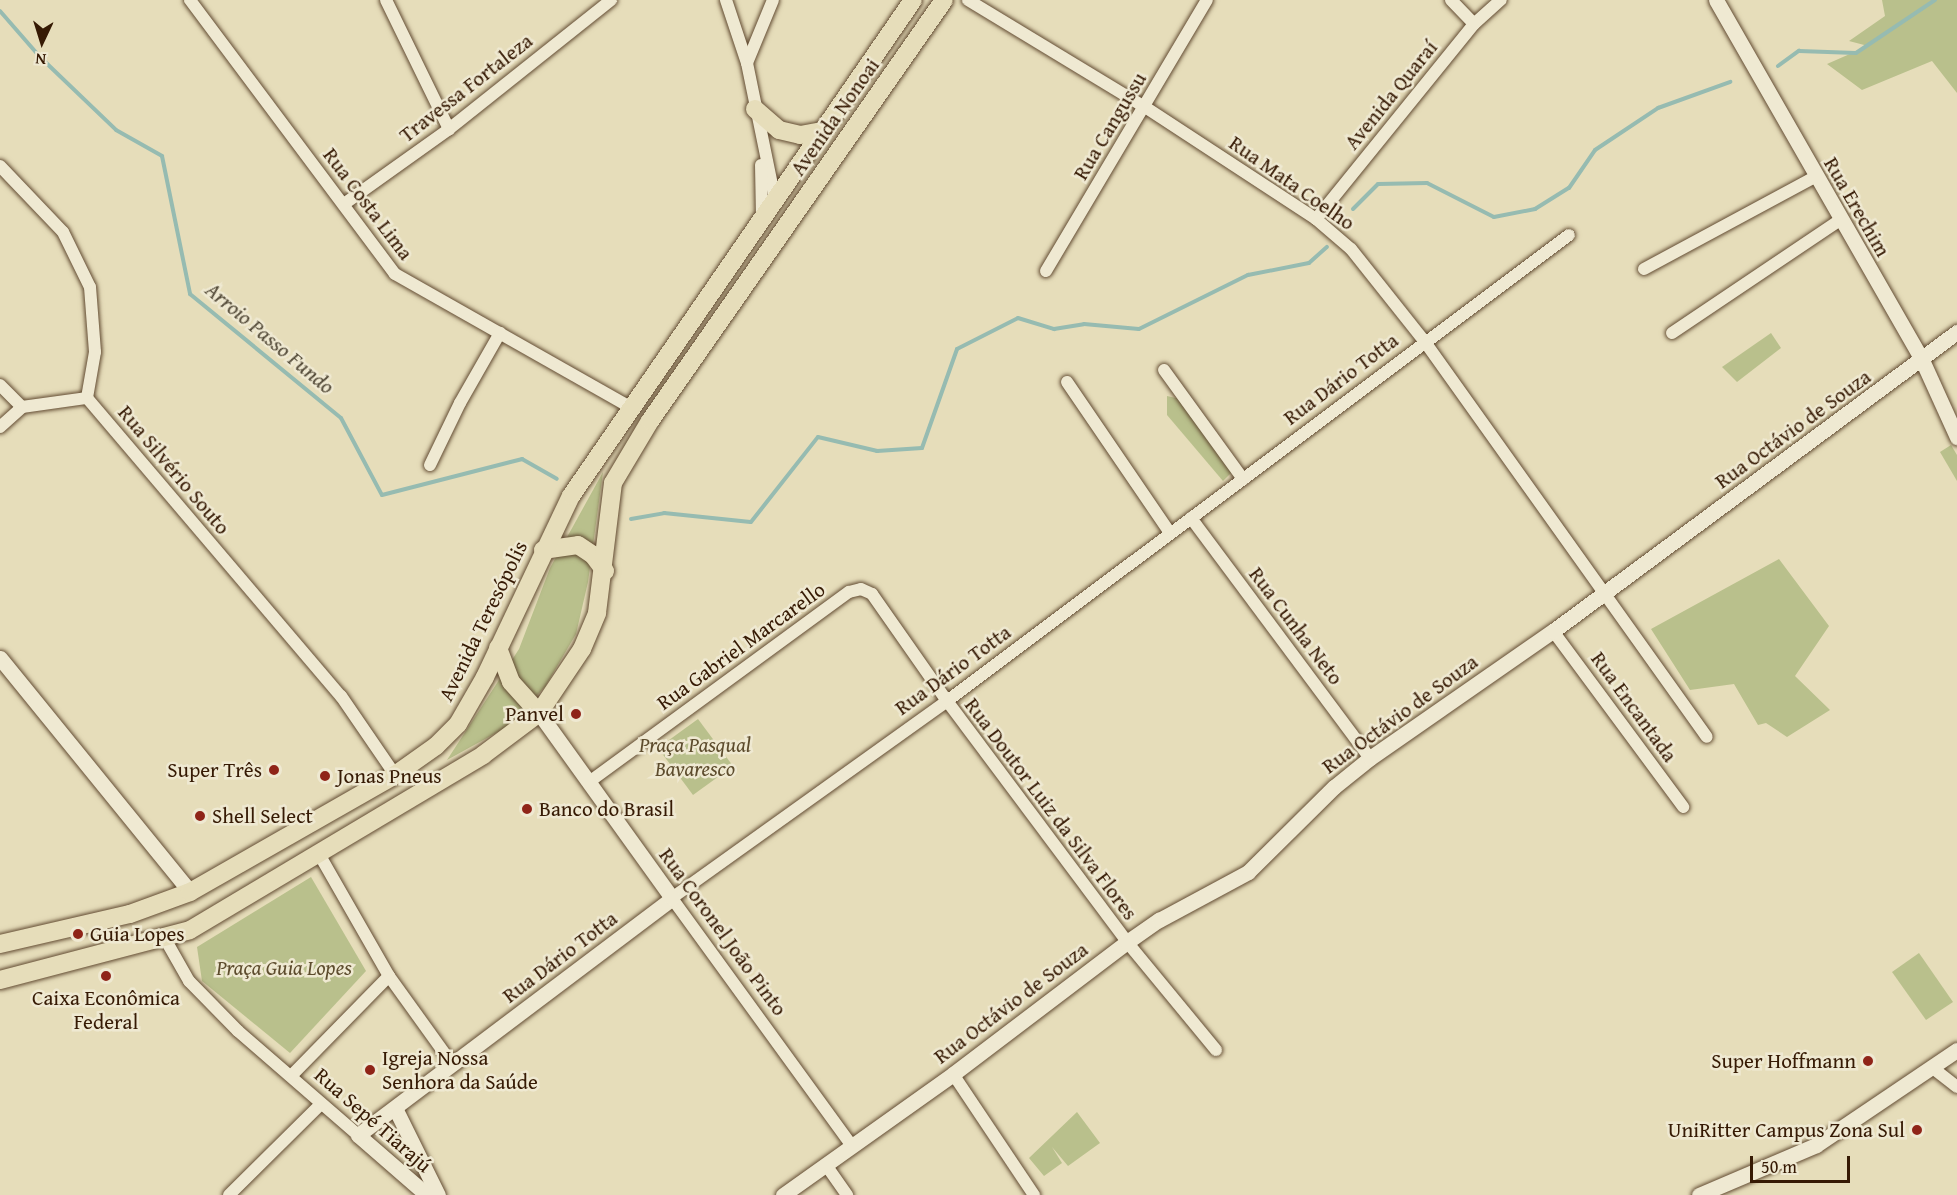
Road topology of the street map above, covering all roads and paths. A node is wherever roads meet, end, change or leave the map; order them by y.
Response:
1 (190, 0) edge
2 (386, 0) edge
3 (611, 0) edge
4 (726, 0) edge
5 (773, 0) edge
6 (913, 0) edge
7 (944, 0) edge
8 (968, 0) edge
9 (1207, 0) edge
10 (1451, 0) edge
11 (1501, 0) edge
12 (1716, 0) edge
13 (1474, 24) junction
14 (747, 63) junction
15 (1145, 107) junction
16 (755, 109) junction
17 (449, 129) junction
18 (822, 131) junction
19 (759, 134) junction
20 (0, 166) edge
21 (1815, 177) junction
22 (774, 200) junction
23 (344, 204) junction
24 (762, 218) junction
25 (1316, 219) junction
26 (1840, 220) junction
27 (1569, 235) dead end
28 (763, 259) junction
29 (1644, 269) dead end
30 (1046, 270) dead end
31 (1957, 332) edge
32 (500, 333) junction
33 (1672, 333) dead end
34 (1425, 342) junction
35 (1922, 360) junction
36 (1164, 370) dead end
37 (1067, 382) dead end
38 (0, 386) edge
39 (87, 398) junction
40 (22, 407) junction
41 (630, 407) junction
42 (0, 427) edge
43 (1957, 437) edge
44 (430, 465) dead end
45 (1243, 479) junction
46 (1191, 518) junction
47 (1170, 533) junction
48 (543, 550) junction
49 (605, 571) junction
50 (861, 588) joint
51 (1603, 594) junction
52 (1553, 631) junction
53 (498, 648) junction
54 (0, 658) edge
55 (947, 701) junction
56 (540, 713) junction
57 (1707, 737) dead end
58 (1370, 758) junction
59 (395, 775) junction
60 (589, 782) junction
61 (1683, 807) dead end
62 (319, 854) junction
63 (190, 892) junction
64 (672, 898) junction
65 (164, 937) junction
66 (1127, 942) junction
67 (0, 944) edge
68 (389, 976) junction
69 (0, 980) edge
70 (1216, 1050) dead end
71 (1957, 1050) edge
72 (453, 1065) junction
73 (1934, 1069) junction
74 (953, 1074) junction
75 (291, 1076) junction
76 (1957, 1087) edge
77 (321, 1104) junction
78 (395, 1108) junction
79 (358, 1135) junction
80 (852, 1146) junction
81 (826, 1165) junction
82 (229, 1195) edge
83 (427, 1195) edge
84 (438, 1195) edge
85 (783, 1195) edge
86 (847, 1195) edge
87 (1034, 1195) edge
88 (1699, 1195) edge

1 - 23 street, Rua Costa Lima
2 - 17 street
3 - 17 street, Travessa Fortaleza
4 - 14 street
5 - 14 street
6 - 18 main road, Avenida Nonoai
7 - 28 main road, Avenida Nonoai
8 - 15 street, Rua Mata Coelho
9 - 15 street, Rua Cangussu
10 - 13 street
11 - 13 street, Avenida Quaraí
12 - 21 street, Rua Erechim
13 - 25 street, Avenida Quaraí
14 - 16 street
15 - 25 street, Rua Mata Coelho
15 - 30 street, Rua Cangussu
16 - 18 main road
16 - 19 street
17 - 23 street, Travessa Fortaleza
18 - 22 main road, Avenida Nonoai
19 - 22 street
19 - 24 street
20 - 39 street
21 - 26 street, Rua Erechim
21 - 29 street
22 - 24 main road, Avenida Teresópolis
22 - 28 main road
23 - 32 street, Rua Costa Lima
24 - 41 main road, Avenida Teresópolis
25 - 34 street, Rua Mata Coelho
26 - 33 street
26 - 35 street, Rua Erechim
27 - 34 street, Rua Dário Totta
28 - 49 main road
31 - 35 street, Rua Octávio de Souza
32 - 41 street, Rua Costa Lima
32 - 44 street
34 - 45 street, Rua Dário Totta
34 - 51 street, Rua Mata Coelho
35 - 43 street, Rua Erechim
35 - 51 street, Rua Octávio de Souza
36 - 45 street
37 - 47 street
38 - 40 street
39 - 40 street
39 - 59 street, Rua Silvério Souto
40 - 42 street
41 - 48 main road, Avenida Teresópolis
45 - 46 street, Rua Dário Totta
46 - 47 street, Rua Dário Totta
46 - 58 street, Rua Cunha Neto
47 - 55 street, Rua Dário Totta
48 - 49 main road
48 - 53 main road, Avenida Teresópolis
49 - 56 main road
50 - 55 street, Rua Doutor Luiz da Silva Flores
50 - 60 street, Rua Gabriel Marcarello
51 - 52 street, Rua Octávio de Souza
51 - 57 street, Rua Mata Coelho
52 - 58 street, Rua Octávio de Souza
52 - 61 street, Rua Encantada
53 - 56 main road
53 - 59 main road, Avenida Teresópolis
54 - 63 street
55 - 64 street, Rua Dário Totta
55 - 66 street, Rua Doutor Luiz da Silva Flores
56 - 60 street, Rua Coronel João Pinto
56 - 62 main road
58 - 66 street, Rua Octávio de Souza
59 - 63 main road, Avenida Teresópolis
60 - 64 street, Rua Coronel João Pinto
62 - 65 main road
62 - 68 street
63 - 67 main road, Avenida Teresópolis
64 - 72 street, Rua Dário Totta
64 - 80 street, Rua Coronel João Pinto
65 - 69 main road
65 - 75 street
66 - 70 street, Rua Doutor Luiz da Silva Flores
66 - 74 street, Rua Octávio de Souza
68 - 72 street
68 - 75 street
71 - 73 street
72 - 78 street, Rua Dário Totta
73 - 76 street
73 - 88 street
74 - 80 street, Rua Octávio de Souza
74 - 87 street
75 - 77 street, Rua Sepé Tiarajú
77 - 79 street, Rua Sepé Tiarajú
77 - 82 street
78 - 79 street, Rua Dário Totta
78 - 84 street, Rua Sepé Tiarajú
79 - 83 street, Rua Sepé Tiarajú
80 - 81 street, Rua Octávio de Souza
81 - 85 street, Rua Octávio de Souza
81 - 86 street

